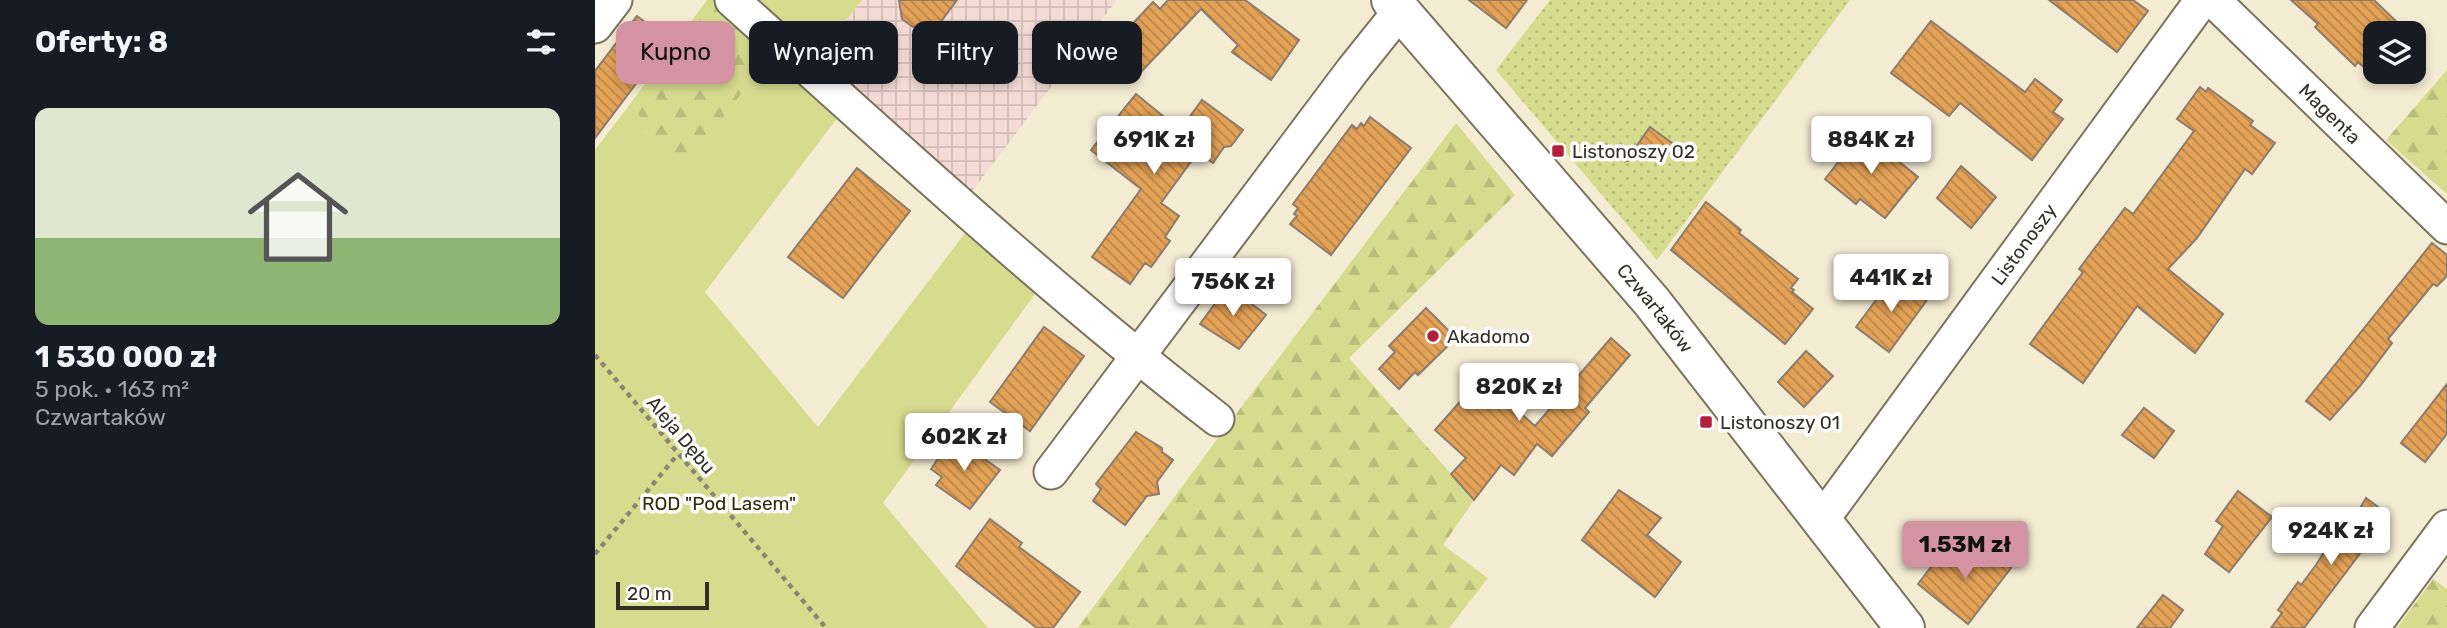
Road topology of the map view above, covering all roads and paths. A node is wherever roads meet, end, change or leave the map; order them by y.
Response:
1 (615, 0) edge
2 (732, 0) edge
3 (2202, 0) edge
4 (2213, 0) edge
5 (1396, 5) edge
6 (595, 26) edge
7 (2447, 227) edge
8 (595, 355) edge
9 (1138, 358) junction
10 (1217, 419) dead end
11 (678, 454) junction
12 (1051, 472) dead end
13 (1821, 521) junction
14 (2447, 527) edge
15 (595, 554) edge
16 (826, 628) edge
17 (1905, 628) edge
18 (2372, 628) edge

1 - 6 street
2 - 9 street
3 - 13 street, Listonoszy
4 - 7 street, Magenta
5 - 9 street
5 - 13 street, Czwartaków
8 - 11 path, Aleja Dębu
9 - 10 street
9 - 12 street
11 - 15 path
11 - 16 path, Aleja Dębu
13 - 17 street, Czwartaków
14 - 18 street

